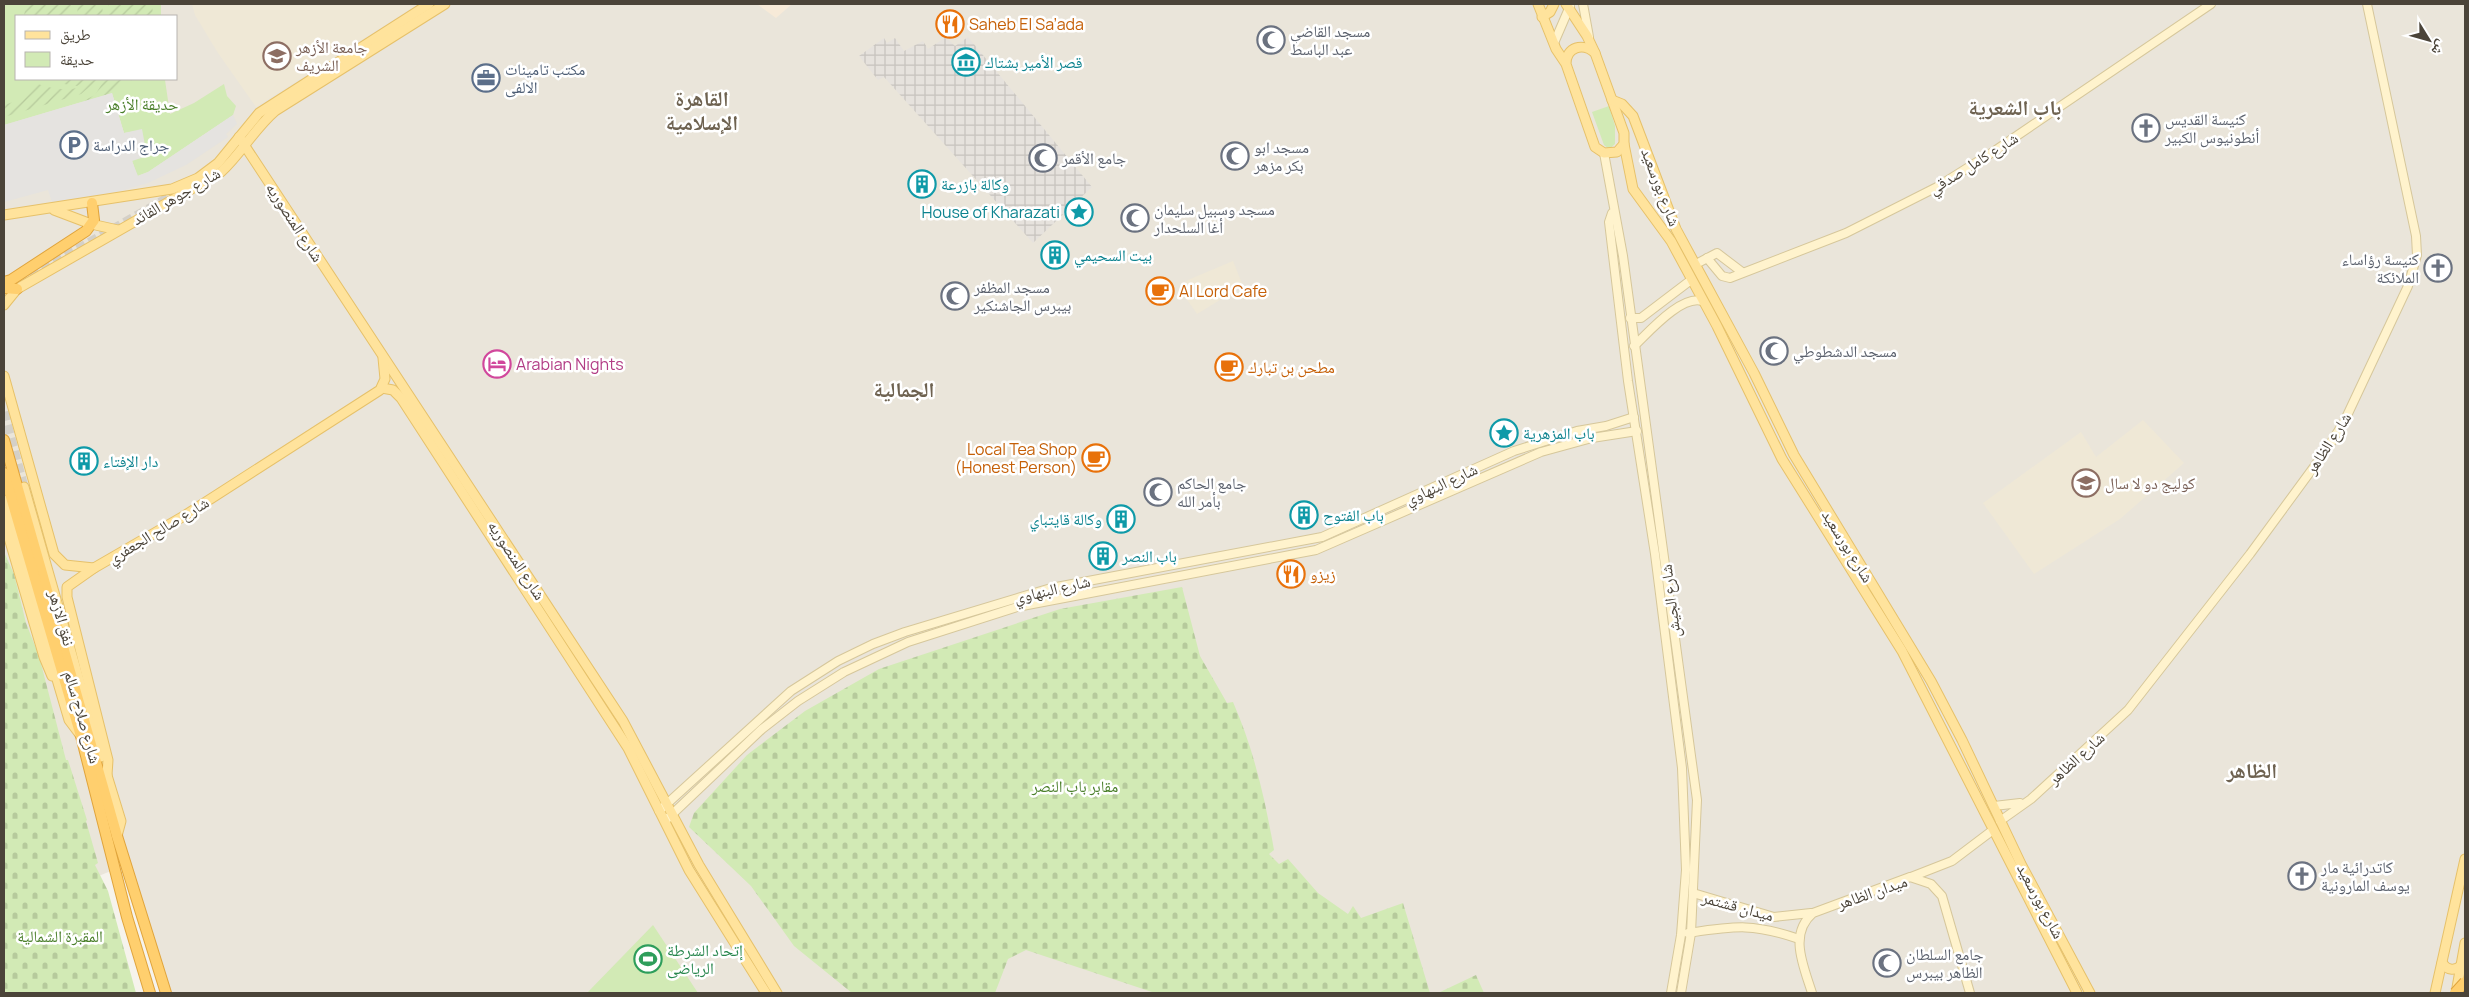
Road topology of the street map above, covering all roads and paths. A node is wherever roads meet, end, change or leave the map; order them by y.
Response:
1 (429, 4) edge
2 (445, 4) edge
3 (1538, 4) edge
4 (1554, 4) edge
5 (1583, 4) edge
6 (2211, 4) edge
7 (2367, 4) edge
8 (1568, 5) edge
9 (1542, 17) junction
10 (1590, 42) junction
11 (1554, 43) junction
12 (1595, 53) junction
13 (1566, 64) junction
14 (1612, 100) junction
15 (242, 141) junction
16 (1624, 144) junction
17 (1604, 154) junction
18 (188, 186) junction
19 (92, 203) junction
20 (50, 208) junction
21 (1613, 211) junction
22 (4, 215) edge
23 (91, 224) junction
24 (118, 230) junction
25 (1707, 258) junction
26 (1696, 264) junction
27 (1742, 272) junction
28 (1691, 280) junction
29 (4, 282) edge
30 (4, 288) edge
31 (17, 289) junction
32 (1702, 300) junction
33 (4, 305) edge
34 (1630, 318) junction
35 (1634, 346) junction
36 (381, 353) junction
37 (4, 376) edge
38 (382, 388) junction
39 (423, 415) junction
40 (1634, 417) junction
41 (414, 419) junction
42 (1637, 431) junction
43 (4, 440) edge
44 (4, 473) edge
45 (24, 487) tunnel mouth
46 (4, 500) edge
47 (4, 521) edge
48 (94, 568) junction
49 (1099, 578) junction
50 (1101, 591) junction
51 (59, 684) junction
52 (81, 736) junction
53 (107, 775) junction
54 (2031, 799) junction
55 (668, 804) junction
56 (1994, 806) junction
57 (659, 811) junction
58 (674, 815) junction
59 (664, 821) junction
60 (2000, 821) junction
61 (1993, 830) junction
62 (117, 836) junction
63 (2465, 859) edge
64 (699, 865) junction
65 (689, 870) junction
66 (1910, 877) junction
67 (1693, 893) junction
68 (1813, 913) junction
69 (1691, 933) junction
70 (1681, 935) junction
71 (1799, 939) junction
72 (2465, 942) edge
73 (2442, 963) junction
74 (2462, 965) junction
75 (766, 974) junction
76 (757, 979) junction
77 (2465, 982) edge
78 (150, 993) edge
79 (166, 993) edge
80 (766, 993) edge
81 (777, 993) edge
82 (1672, 993) edge
83 (1681, 993) edge
84 (1812, 993) edge
85 (1970, 993) edge
86 (2077, 993) edge
87 (2090, 993) edge
88 (2435, 993) edge
89 (2456, 993) edge

1 - 15 main road, شارع جوهر القائد
2 - 15 main road, شارع جوهر القائد
3 - 9 main road
4 - 9 main road
5 - 10 main road
6 - 27 main road, شارع كامل صدقي
7 - 54 main road, شارع الظاهر
8 - 10 main road
8 - 11 main road
9 - 11 main road
10 - 12 main road
11 - 13 main road
12 - 13 main road
12 - 14 main road, شارع بورسعيد
13 - 17 main road
14 - 16 main road, شارع بورسعيد
14 - 26 main road, شارع بورسعيد
15 - 18 main road, شارع جوهر القائد
15 - 36 main road, شارع المنصوريه
16 - 17 main road
16 - 28 main road, شارع بورسعيد
17 - 21 main road, شارع الجيش
18 - 19 main road, شارع جوهر القائد
18 - 24 main road, شارع جوهر القائد
19 - 20 main road, شارع جوهر القائد
19 - 23 highway
20 - 22 main road, شارع جوهر القائد
20 - 23 main road
21 - 34 main road, شارع الجيش
21 - 40 main road, شارع الجيش
23 - 24 main road
23 - 29 highway
24 - 31 main road, شارع جوهر القائد
25 - 26 main road
25 - 27 main road
25 - 27 main road
26 - 56 main road, شارع بورسعيد
28 - 32 main road, شارع بورسعيد
28 - 34 main road
30 - 31 highway
31 - 33 main road
32 - 35 main road
32 - 61 main road, شارع بورسعيد
34 - 35 main road, شارع الجيش
35 - 67 main road, شارع الجيش
36 - 38 main road
36 - 39 main road, شارع المنصوريه
37 - 48 main road
38 - 41 main road, شارع المنصوريه
38 - 48 main road, شارع صالح الجعفري
39 - 41 main road
39 - 55 main road, شارع المنصوريه
40 - 42 main road, شارع الجيش
40 - 49 main road, شارع البنهاوي
41 - 57 main road, شارع المنصوريه
42 - 50 main road, شارع البنهاوي
42 - 70 main road, شارع الجيش
43 - 62 highway, شارع صلاح سالم
44 - 52 highway, شارع صلاح سالم
45 - 53 main road, نفق الازهر
46 - 51 main road, نفق الازهر
47 - 51 main road
48 - 53 main road, شارع صالح الجعفري
49 - 50 main road
49 - 55 main road, شارع البنهاوي
50 - 58 main road, شارع البنهاوي
51 - 52 main road, نفق الازهر
52 - 78 highway, شارع صلاح سالم
53 - 62 main road, نفق الازهر
54 - 56 main road, شارع الظاهر
54 - 60 main road, شارع الظاهر
55 - 57 main road, شارع البنهاوي
55 - 58 main road, شارع المنصوريه
56 - 60 main road, شارع بورسعيد
57 - 59 main road, شارع المنصوريه
58 - 59 main road, شارع البنهاوي
58 - 64 main road, شارع المنصوريه
59 - 65 main road, شارع المنصوريه
60 - 87 main road, شارع بورسعيد
61 - 66 main road
61 - 86 main road, شارع بورسعيد
62 - 79 highway, شارع صلاح سالم
63 - 73 main road
64 - 65 main road
64 - 75 main road, شارع المنصوريه
65 - 76 main road, شارع المنصوريه
66 - 68 main road, ميدان الظاهر
66 - 85 main road, ميدان الظاهر
67 - 68 main road, ميدان قشتمر
67 - 69 main road, شارع الجيش
68 - 71 main road
69 - 70 main road, ميدان قشتمر
69 - 71 main road, ميدان قشتمر
69 - 83 main road, شارع الجيش
70 - 82 main road, شارع الجيش
71 - 84 main road
72 - 74 main road
73 - 74 main road
73 - 88 main road
74 - 89 main road
75 - 76 main road
75 - 81 main road, شارع المنصوريه
76 - 80 main road, شارع المنصوريه
77 - 89 highway, bridge

